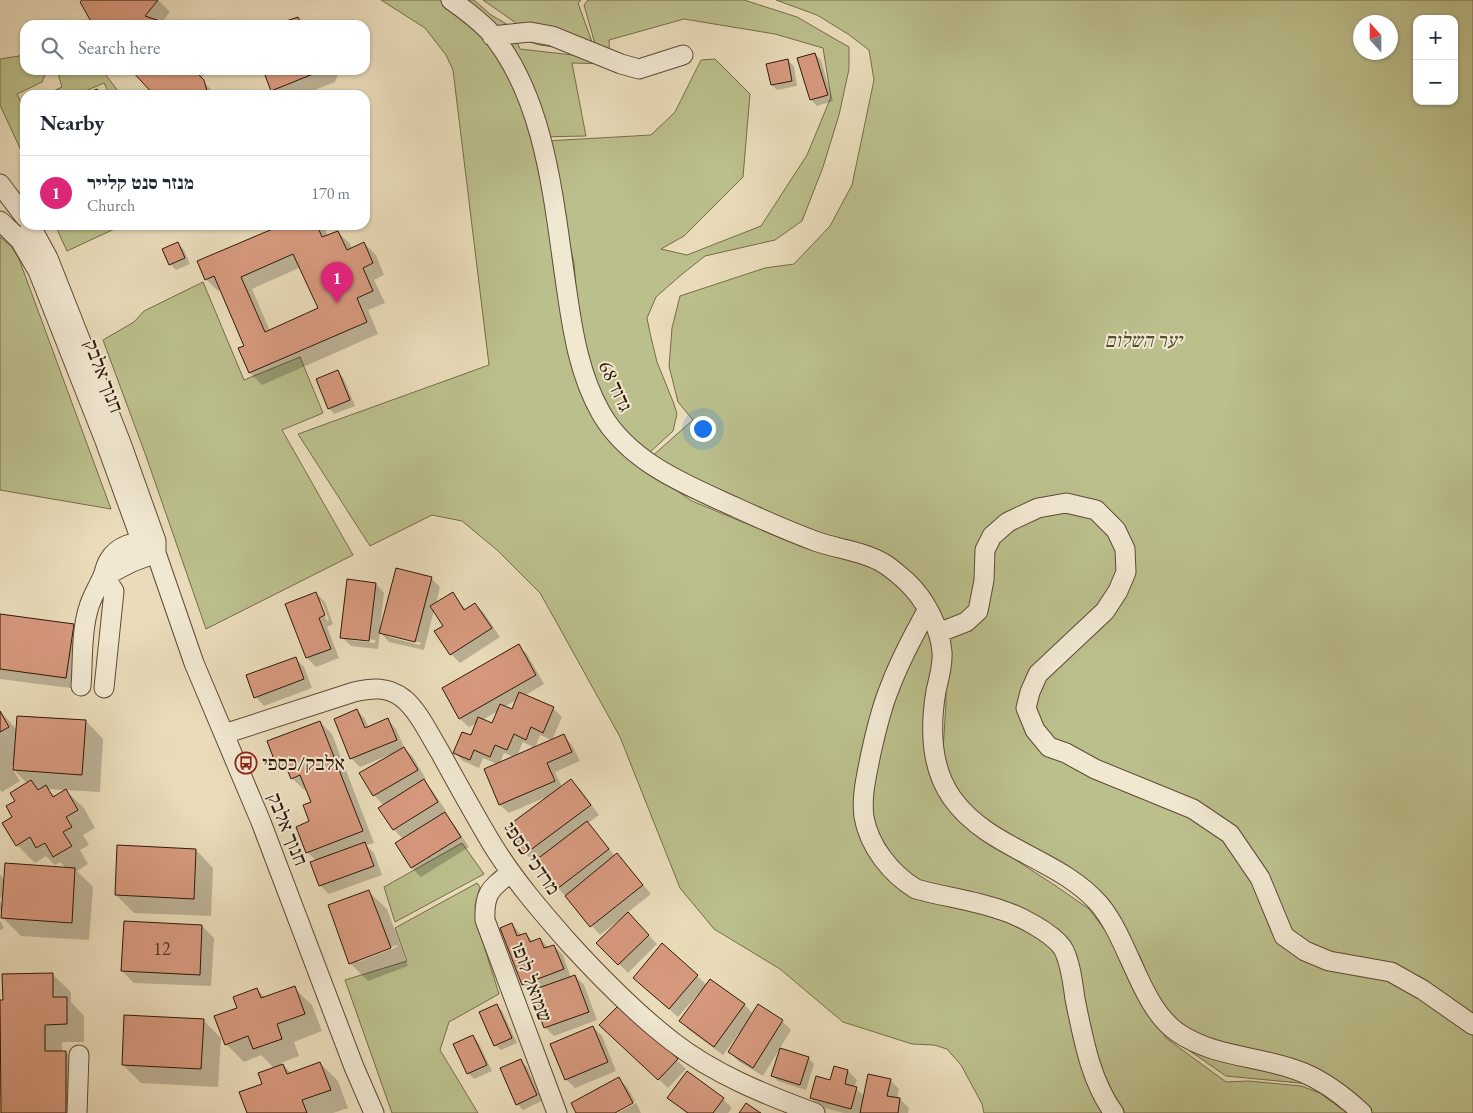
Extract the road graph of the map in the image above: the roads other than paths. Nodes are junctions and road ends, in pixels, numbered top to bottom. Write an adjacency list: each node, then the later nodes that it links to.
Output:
1 (451, 0): 2 (street, גדוד 68)
2 (492, 36): 3 (street); 10 (street, גדוד 68)
3 (684, 55)
4 (0, 184): 5 (street)
5 (20, 210)
6 (0, 221): 8 (street, חנוך אלבק)
7 (33, 230): 8 (street, חנוך אלבק)
8 (151, 545): 9 (street); 14 (street, חנוך אלבק)
9 (103, 577): 12 (street); 13 (street)
10 (928, 609): 11 (street, גדוד 68); 24 (street)
11 (938, 633): 16 (street); 25 (street, גדוד 68)
12 (81, 686)
13 (104, 688)
14 (224, 734): 15 (street, מרדכי כספי); 18 (street, חנוך אלבק)
15 (510, 873): 22 (street, שמואל לופו); 23 (street, מרדכי כספי)
16 (1473, 1025)
17 (79, 1055): 19 (street)
18 (354, 1067): 20 (street, חנוך אלבק); 21 (street, חנוך אלבק)
19 (76, 1113)
20 (368, 1113)
21 (374, 1113)
22 (557, 1113)
23 (815, 1113)
24 (1114, 1113)
25 (1362, 1113)

